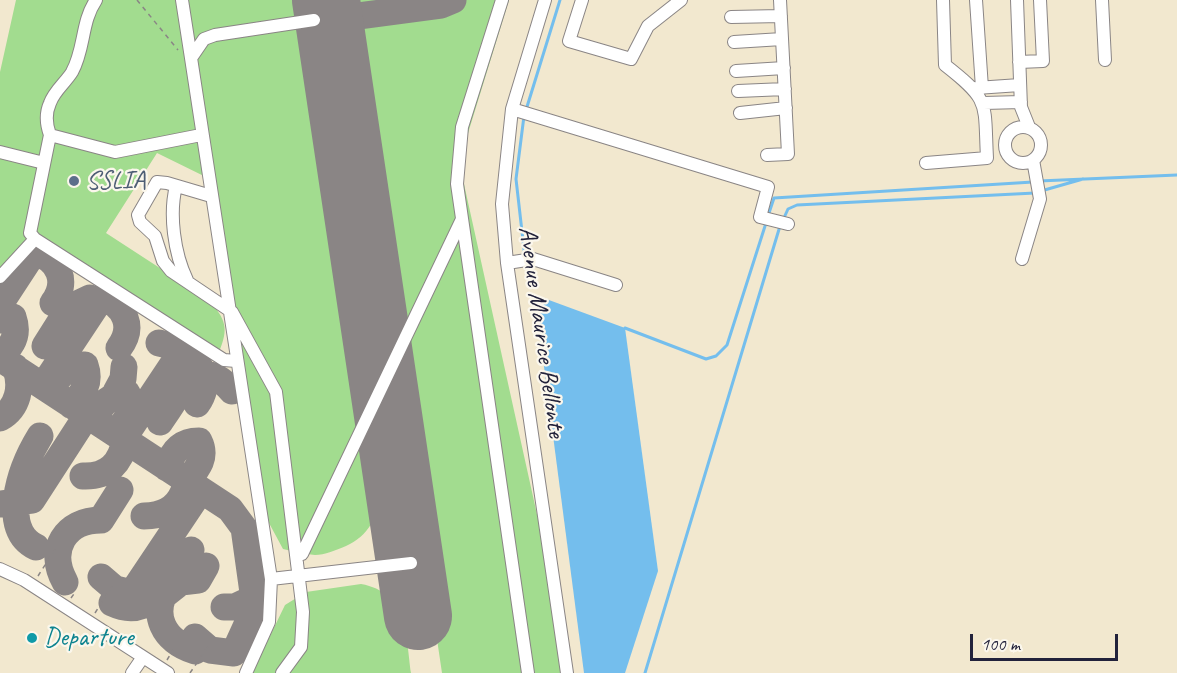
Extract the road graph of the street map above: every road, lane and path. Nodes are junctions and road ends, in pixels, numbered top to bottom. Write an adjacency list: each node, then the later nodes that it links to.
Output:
1 (96, 0): 35 (street)
2 (137, 0): 19 (path)
3 (182, 0): 19 (street)
4 (502, 0): 44 (street)
5 (545, 0): 31 (street, Avenue Maurice Bellonte)
6 (582, 0): 7 (street)
7 (681, 0)
8 (780, 0): 14 (street)
9 (943, 0): 25 (street)
10 (976, 0): 25 (street)
11 (1017, 0): 21 (street)
12 (1040, 0): 21 (street)
13 (1102, 0): 20 (street)
14 (781, 16): 15 (street); 17 (street)
15 (731, 17)
16 (314, 20): 19 (street)
17 (782, 39): 18 (street); 22 (street)
18 (734, 42)
19 (185, 55): 36 (street)
20 (1105, 60)
21 (1020, 62): 24 (street)
22 (784, 68): 23 (street); 26 (street)
23 (736, 71)
24 (1020, 85): 25 (street); 29 (street)
25 (979, 88): 28 (street)
26 (785, 89): 27 (street); 30 (street)
27 (738, 91)
28 (984, 104): 29 (street); 41 (street)
29 (1021, 104): 33 (street); 34 (street)
30 (786, 108): 32 (street); 38 (street)
31 (515, 110): 45 (street); 48 (street, Avenue Maurice Bellonte)
32 (740, 113)
33 (1029, 127): 34 (street); 39 (street)
34 (1014, 129): 39 (street)
35 (50, 135): 36 (street); 40 (street)
36 (201, 135): 43 (street)
37 (0, 152): 40 (street)
38 (767, 155)
39 (1033, 160): 47 (street)
40 (44, 163): 46 (street)
41 (926, 163)
42 (176, 186): 43 (street); 50 (street); 50 (street)
43 (212, 196): 52 (street)
44 (462, 218): 55 (street); 73 (street)
45 (788, 224)
46 (35, 238): 49 (street); 53 (street)
47 (1022, 259)
48 (513, 262): 51 (street); 74 (street, Avenue Maurice Bellonte)
49 (0, 277)
50 (188, 281): 52 (street)
51 (616, 285)
52 (227, 306): 53 (street); 55 (street)
53 (236, 361): 59 (street)
54 (56, 548): 60 (path)
55 (296, 555): 58 (street)
56 (411, 563): 58 (street)
57 (0, 569): 67 (street)
58 (298, 575): 59 (street); 72 (street)
59 (271, 579): 71 (street)
60 (36, 580)
61 (113, 585): 64 (path)
62 (76, 591): 63 (path)
63 (69, 601)
64 (92, 616)
65 (209, 645): 70 (path)
66 (173, 650): 68 (path)
67 (143, 657): 68 (street); 69 (street)
68 (166, 668)
69 (132, 673)
70 (190, 673)
71 (246, 673)
72 (282, 673)
73 (528, 673)
74 (567, 673)

